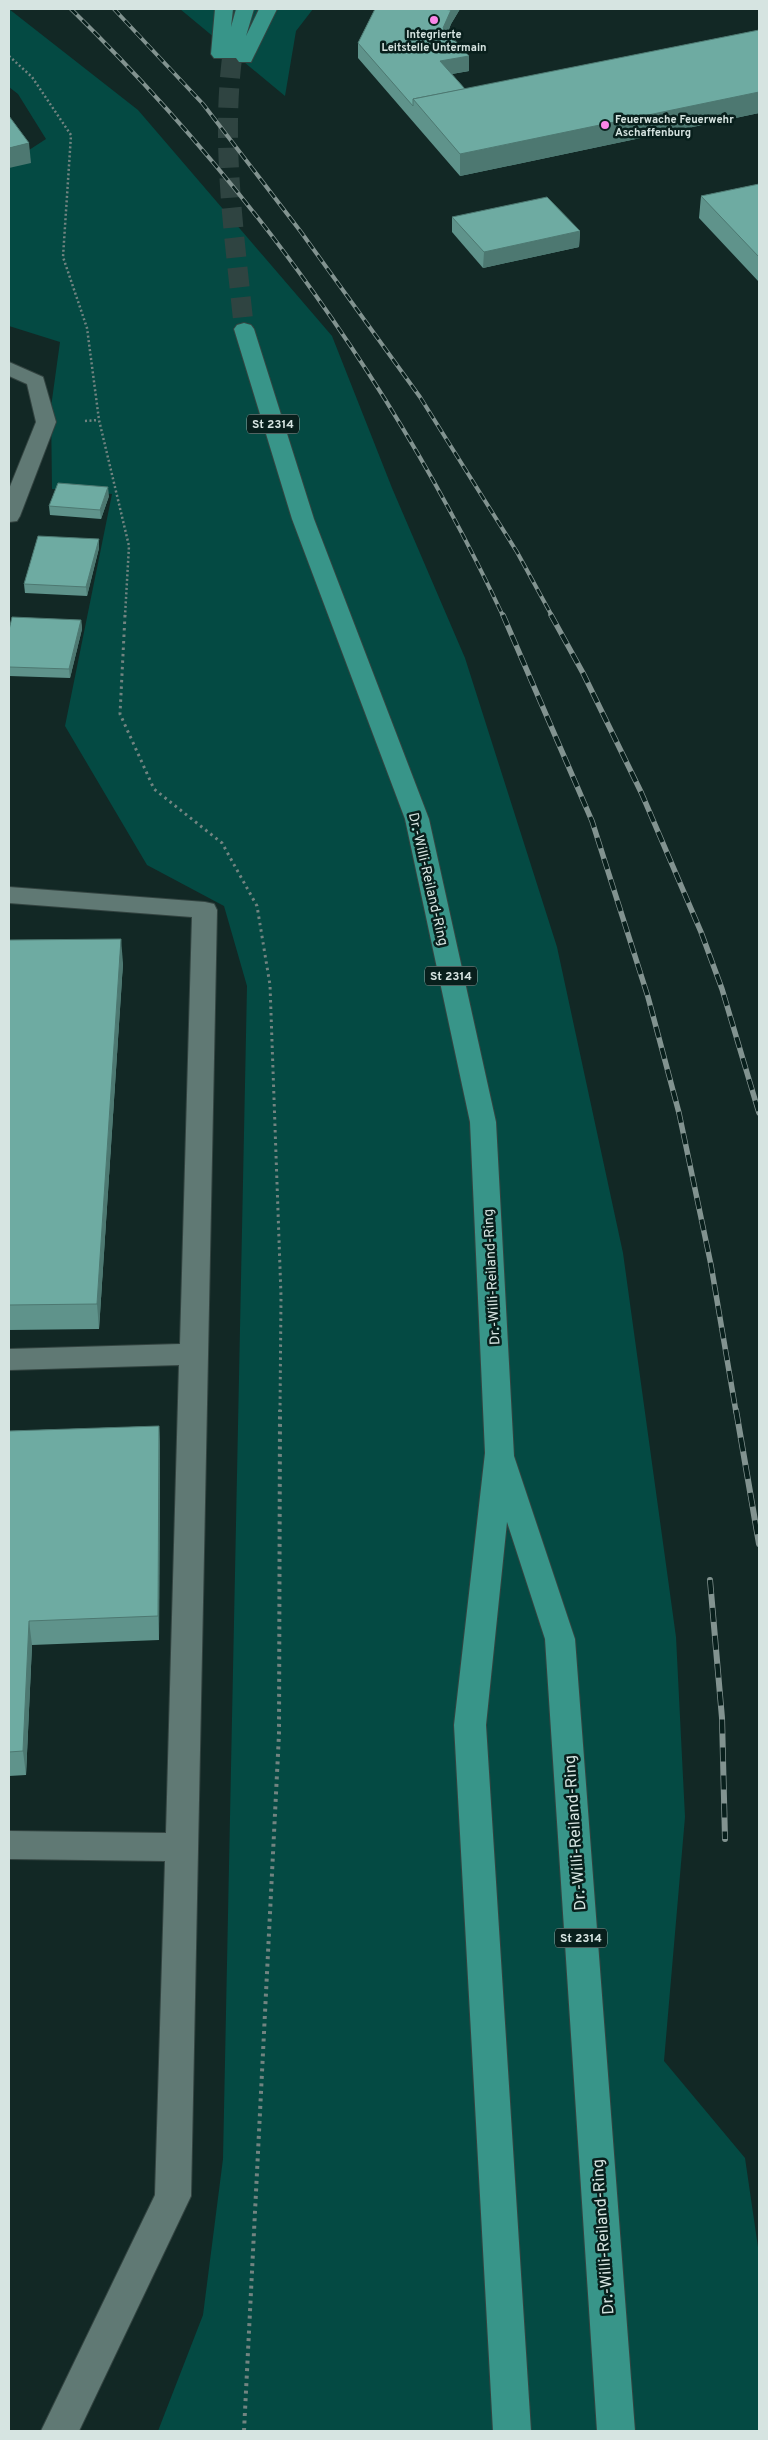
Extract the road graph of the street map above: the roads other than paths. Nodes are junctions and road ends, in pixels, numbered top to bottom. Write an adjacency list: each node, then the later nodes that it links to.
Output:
1 (224, 9): 4 (highway)
2 (245, 9): 4 (highway)
3 (268, 9): 4 (highway)
4 (232, 57)
5 (244, 329): 11 (highway, Dr.-Willi-Reiland-Ring / St 2314)
6 (9, 368): 7 (lane)
7 (9, 516)
8 (9, 895): 9 (lane)
9 (194, 1354): 10 (lane); 13 (lane)
10 (9, 1359)
11 (500, 1453): 15 (highway, Dr.-Willi-Reiland-Ring / St 2314); 16 (highway, Dr.-Willi-Reiland-Ring / St 2314)
12 (9, 1845): 13 (lane)
13 (181, 1847): 14 (lane)
14 (60, 2431)
15 (512, 2431)
16 (616, 2431)

